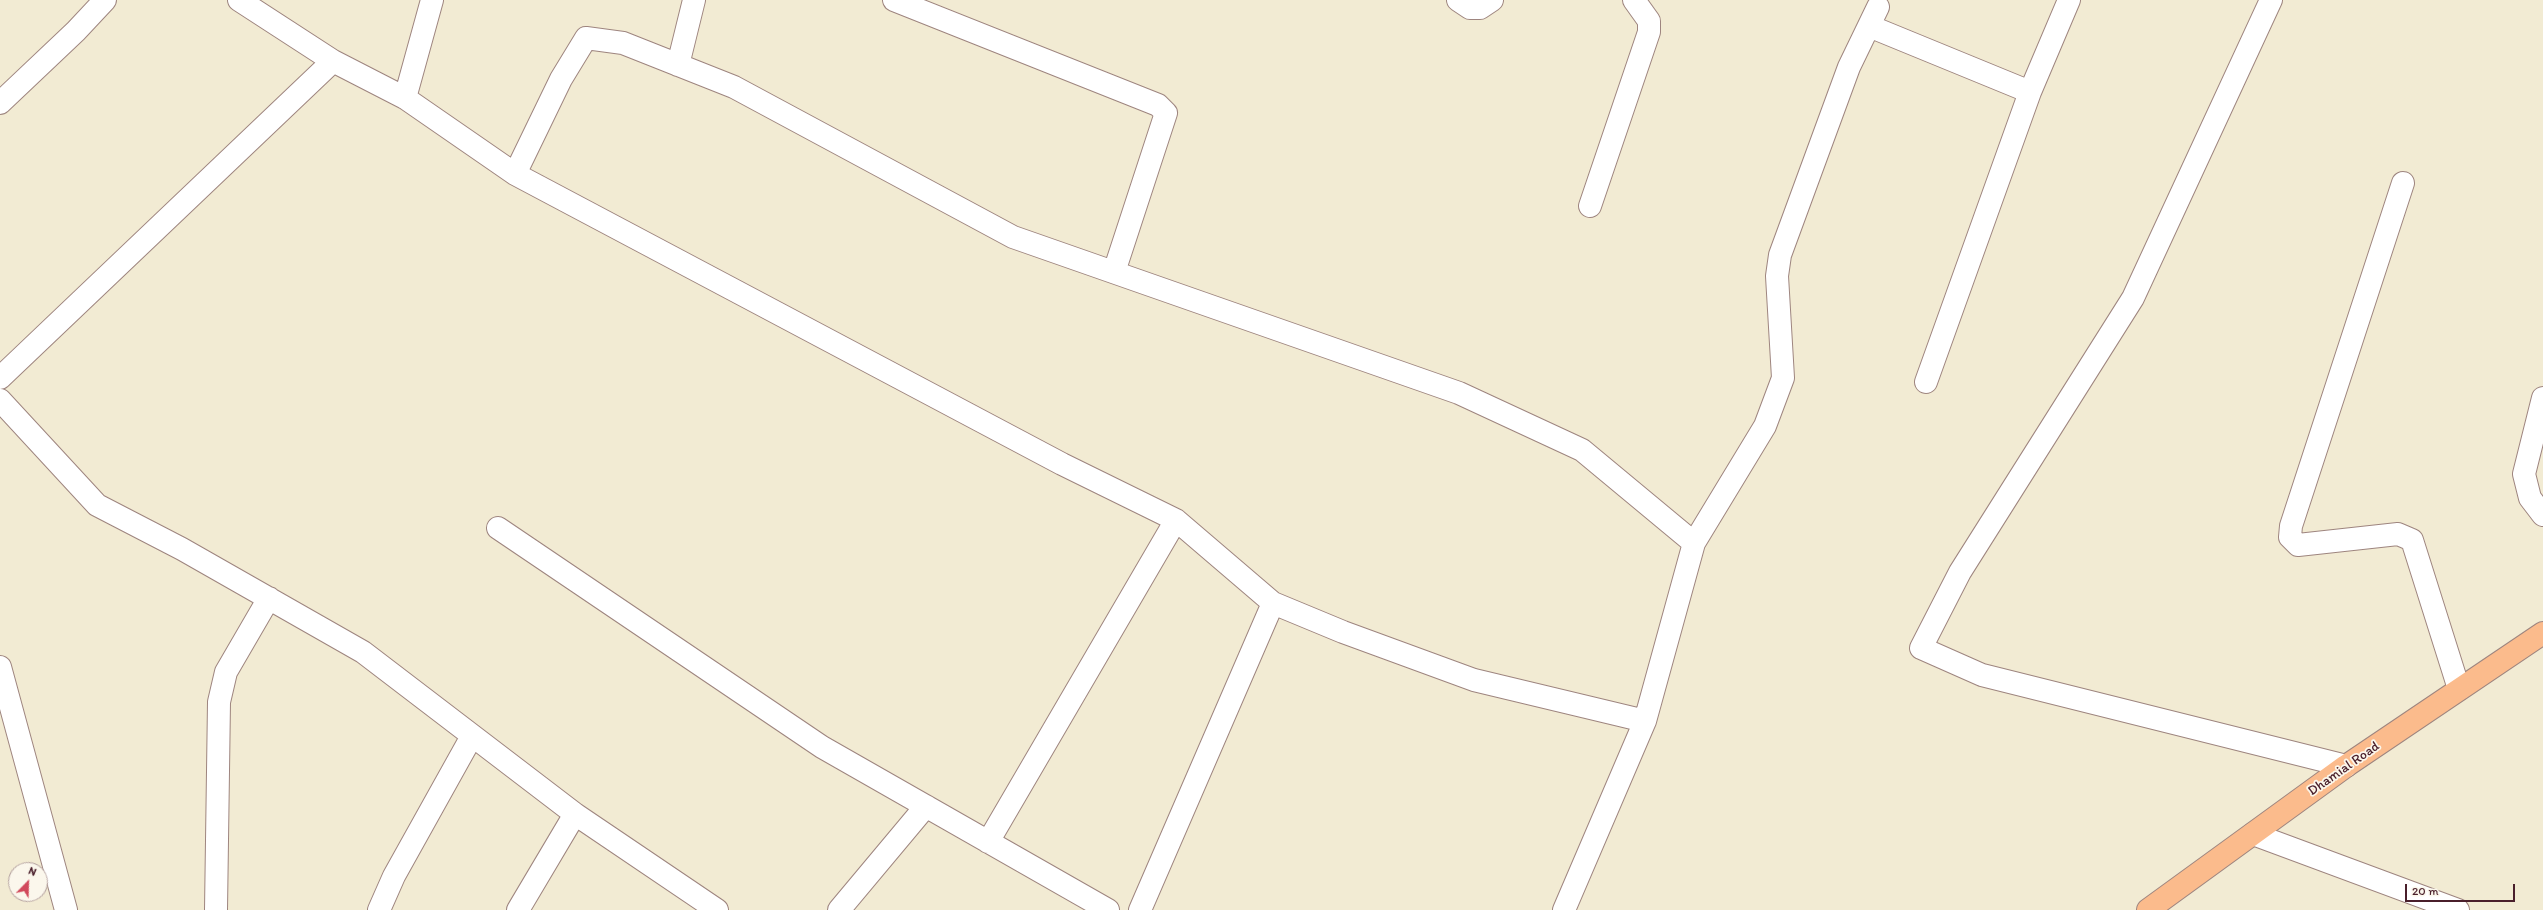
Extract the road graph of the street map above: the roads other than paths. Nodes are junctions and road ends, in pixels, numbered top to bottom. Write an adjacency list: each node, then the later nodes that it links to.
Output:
1 (105, 0): 15 (street)
2 (239, 0): 11 (street)
3 (432, 0): 14 (street)
4 (694, 0): 12 (street)
5 (894, 0): 19 (street)
6 (1458, 0): 7 (street)
7 (1492, 0)
8 (1634, 0): 18 (street)
9 (2069, 0): 13 (street)
10 (2271, 0): 35 (street)
11 (333, 61): 14 (street); 20 (street)
12 (678, 65): 16 (street); 19 (street)
13 (2030, 92): 21 (street); 27 (street)
14 (405, 98): 16 (street)
15 (0, 103)
16 (515, 174): 25 (street)
17 (2403, 183): 32 (street)
18 (1590, 206)
19 (1114, 272): 27 (street)
20 (0, 378)
21 (1926, 382)
22 (2543, 398): 24 (street)
23 (0, 400): 28 (street)
24 (2543, 515)
25 (1176, 520): 29 (street); 39 (street)
26 (498, 528): 36 (street)
27 (1694, 543): 33 (street)
28 (269, 598): 34 (street); 41 (street)
29 (1273, 603): 33 (street); 47 (street)
30 (2543, 633): 32 (main road, Dhamial Road)
31 (0, 667): 40 (street)
32 (2459, 689): 35 (main road, Dhamial Road)
33 (1645, 721): 48 (street)
34 (472, 736): 37 (street); 42 (street)
35 (2346, 766): 38 (main road, Dhamial Road)
36 (926, 806): 39 (street); 45 (street)
37 (575, 814): 43 (street); 44 (street)
38 (2253, 834): 49 (main road, Dhamial Road); 50 (street)
39 (988, 842): 46 (street)
40 (66, 910)
41 (216, 910)
42 (378, 910)
43 (518, 910)
44 (717, 910)
45 (838, 910)
46 (1108, 910)
47 (1140, 910)
48 (1564, 910)
49 (2148, 910)
50 (2458, 910)

